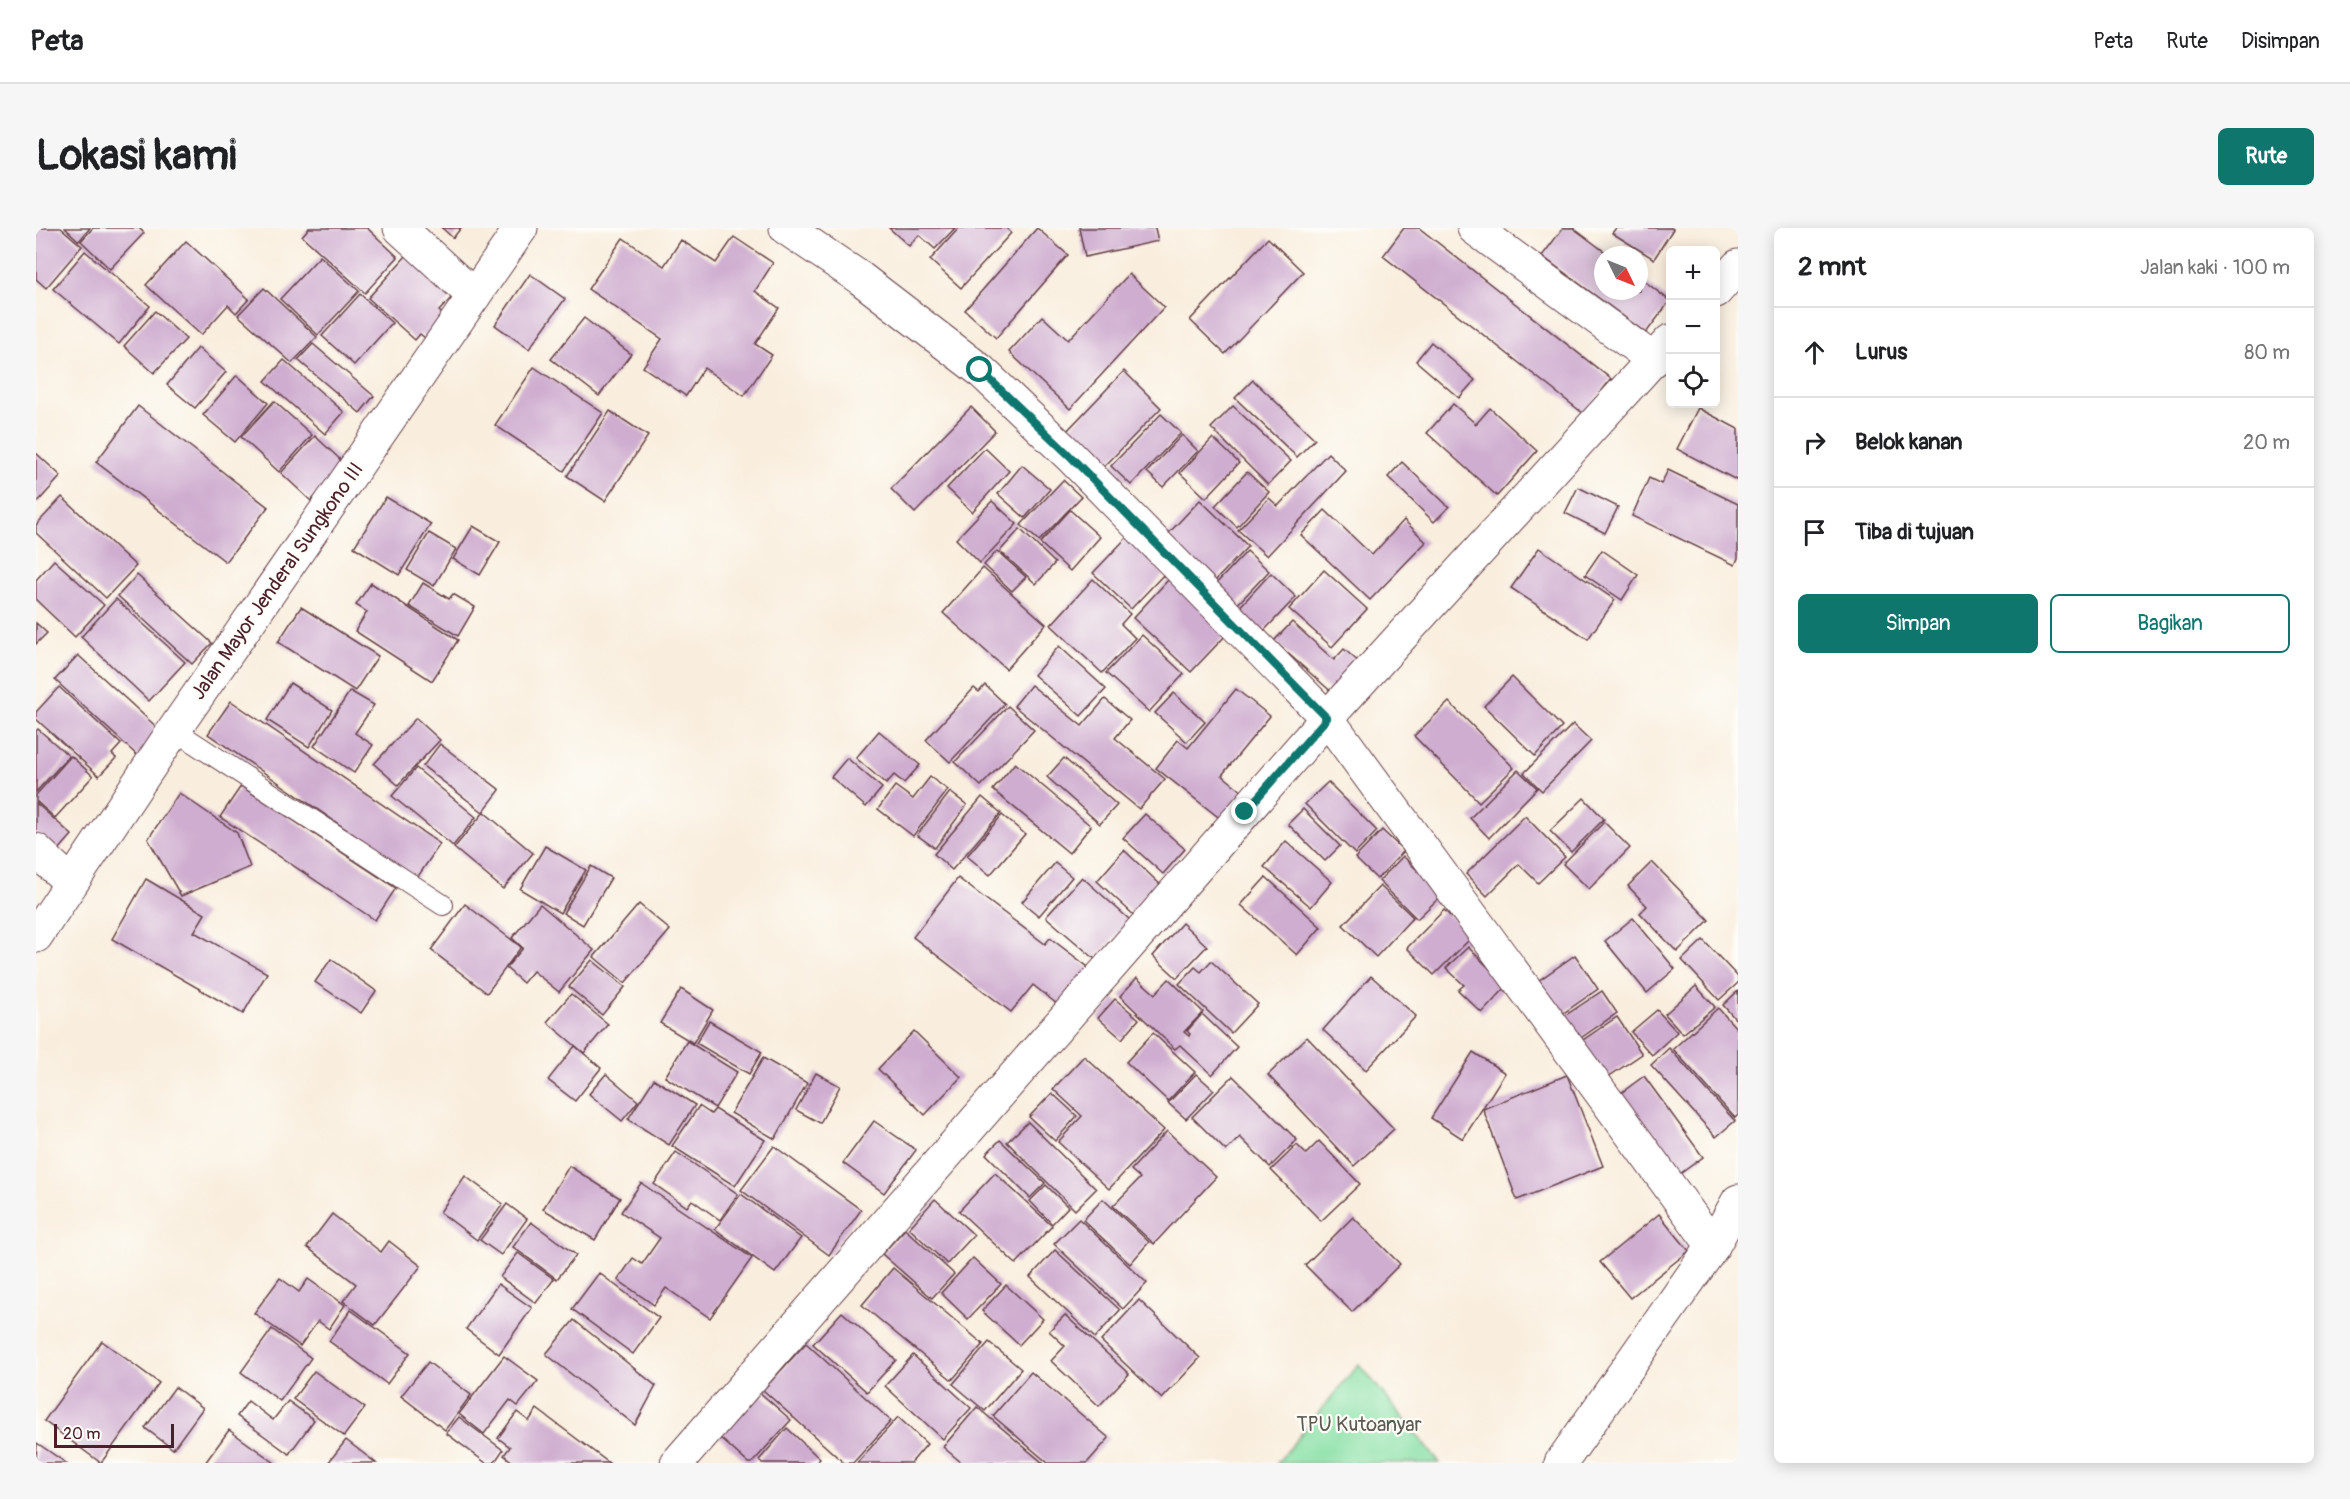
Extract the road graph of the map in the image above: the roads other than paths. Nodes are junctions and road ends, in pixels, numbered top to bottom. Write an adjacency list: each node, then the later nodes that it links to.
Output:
1 (400, 228): 7 (street)
2 (521, 228): 7 (street, Jalan Mayor Jenderal Sungkono III)
3 (786, 228): 9 (street)
4 (1474, 228): 8 (street)
5 (1738, 266): 6 (street)
6 (1720, 286)
7 (474, 296): 10 (street, Jalan Mayor Jenderal Sungkono III)
8 (1662, 351): 9 (street)
9 (1327, 718): 16 (street); 17 (street)
10 (174, 730): 12 (street, Jalan Mayor Jenderal Sungkono III); 13 (lane)
11 (36, 850): 12 (street)
12 (71, 883): 14 (street, Jalan Mayor Jenderal Sungkono III)
13 (443, 905)
14 (36, 936)
15 (1738, 1202): 16 (street)
16 (1713, 1246): 18 (street)
17 (677, 1463)
18 (1561, 1463)

